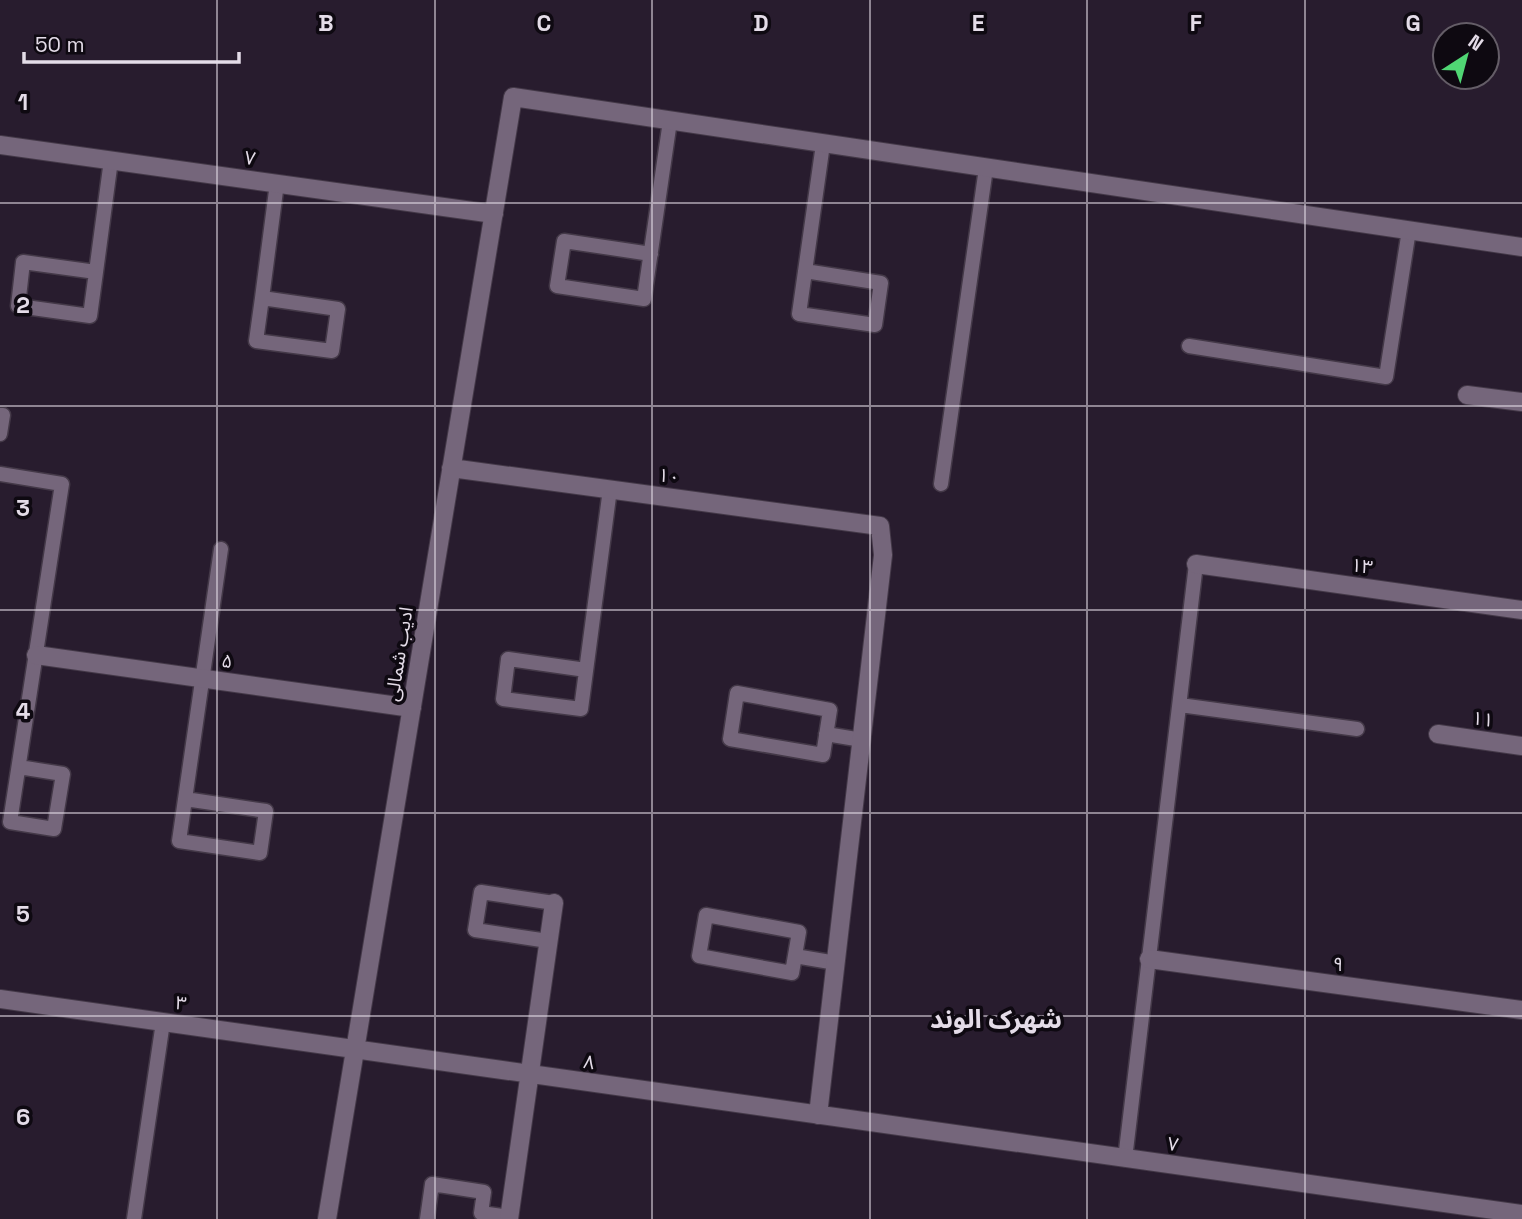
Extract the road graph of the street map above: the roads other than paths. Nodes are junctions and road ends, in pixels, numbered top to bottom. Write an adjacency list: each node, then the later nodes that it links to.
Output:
1 (670, 121): 2 (street); 7 (street, ادیب شمالی); 10 (lane)
2 (823, 144): 5 (street); 11 (lane)
3 (0, 145): 4 (street, ۷)
4 (111, 160): 6 (street, ۷); 12 (lane)
5 (986, 168): 8 (street); 21 (lane)
6 (277, 183): 7 (street, ۷); 13 (lane)
7 (494, 214): 19 (street, ادیب شمالی)
8 (1409, 230): 9 (street); 14 (lane)
9 (1522, 247)
10 (651, 254): 10 (lane)
11 (805, 271): 11 (lane)
12 (96, 272): 12 (lane)
13 (262, 298): 13 (lane)
14 (1189, 346)
15 (1468, 395): 16 (street)
16 (1522, 402)
17 (0, 415): 18 (lane)
18 (0, 434)
19 (452, 468): 22 (street, ۱۰); 30 (street, ادیب شمالی)
20 (0, 474): 26 (lane)
21 (940, 484)
22 (610, 489): 27 (lane); 34 (street, ۱۰)
23 (221, 549): 28 (lane)
24 (1196, 564): 25 (street, ۱۳); 29 (lane)
25 (1522, 610)
26 (36, 655): 28 (street, ۵); 36 (lane)
27 (586, 670): 27 (lane)
28 (202, 678): 30 (street, ۵); 37 (lane)
29 (1180, 705): 31 (lane); 41 (lane)
30 (412, 708): 46 (street, ادیب شمالی)
31 (1357, 729)
32 (826, 734): 32 (lane); 34 (lane)
33 (1438, 734): 35 (street, ۱۱)
34 (862, 740): 42 (street)
35 (1522, 746)
36 (19, 767): 36 (lane)
37 (185, 799): 37 (lane)
38 (554, 903): 39 (street); 39 (lane)
39 (548, 941): 47 (street)
40 (795, 956): 40 (lane); 42 (lane)
41 (1149, 959): 44 (street, ۹); 49 (lane)
42 (836, 963): 48 (street)
43 (0, 999): 45 (street, ۳)
44 (1522, 1010)
45 (163, 1022): 46 (street, ۳); 53 (lane)
46 (355, 1050): 47 (street, ۸); 54 (street, ادیب شمالی)
47 (529, 1075): 48 (street, ۸); 52 (street)
48 (818, 1115): 49 (street, ۷)
49 (1125, 1159): 50 (street, ۷)
50 (1522, 1214)
51 (481, 1216): 52 (lane); 55 (lane)
52 (509, 1218)
53 (134, 1219)
54 (327, 1219)
55 (427, 1219)

